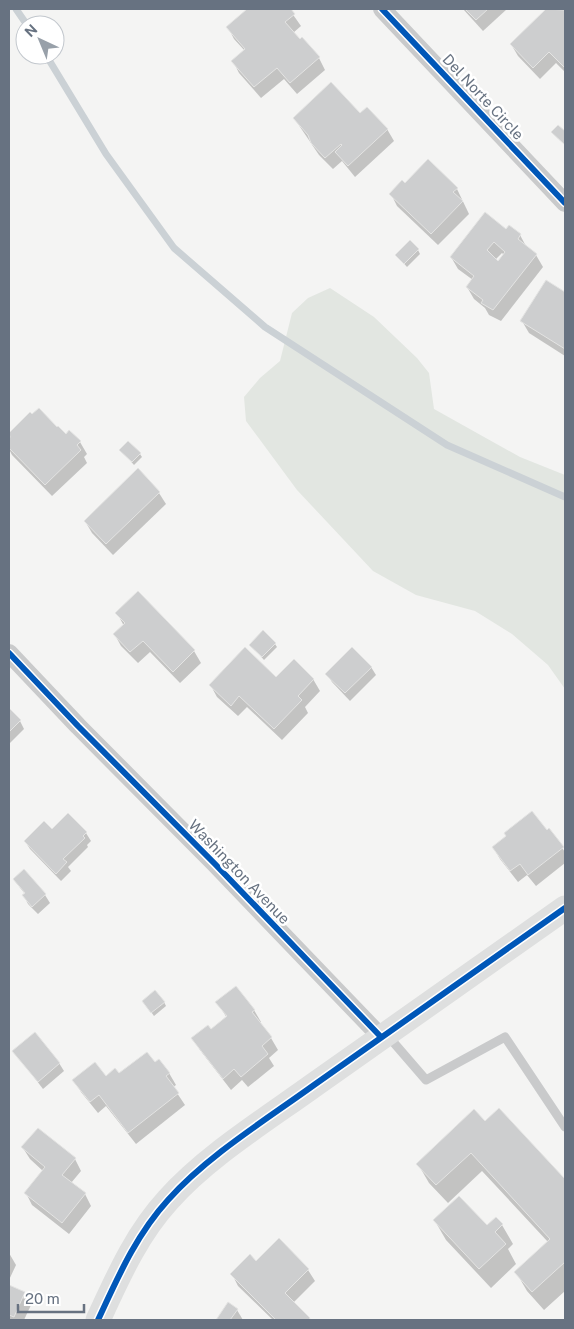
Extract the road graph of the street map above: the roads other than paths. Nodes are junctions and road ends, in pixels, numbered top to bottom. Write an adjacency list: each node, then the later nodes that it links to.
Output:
1 (382, 9): 2 (street, Del Norte Circle)
2 (565, 203)
3 (9, 652): 5 (street, Washington Avenue)
4 (565, 908): 5 (street)
5 (384, 1036): 6 (lane); 7 (street)
6 (565, 1126)
7 (98, 1320)

